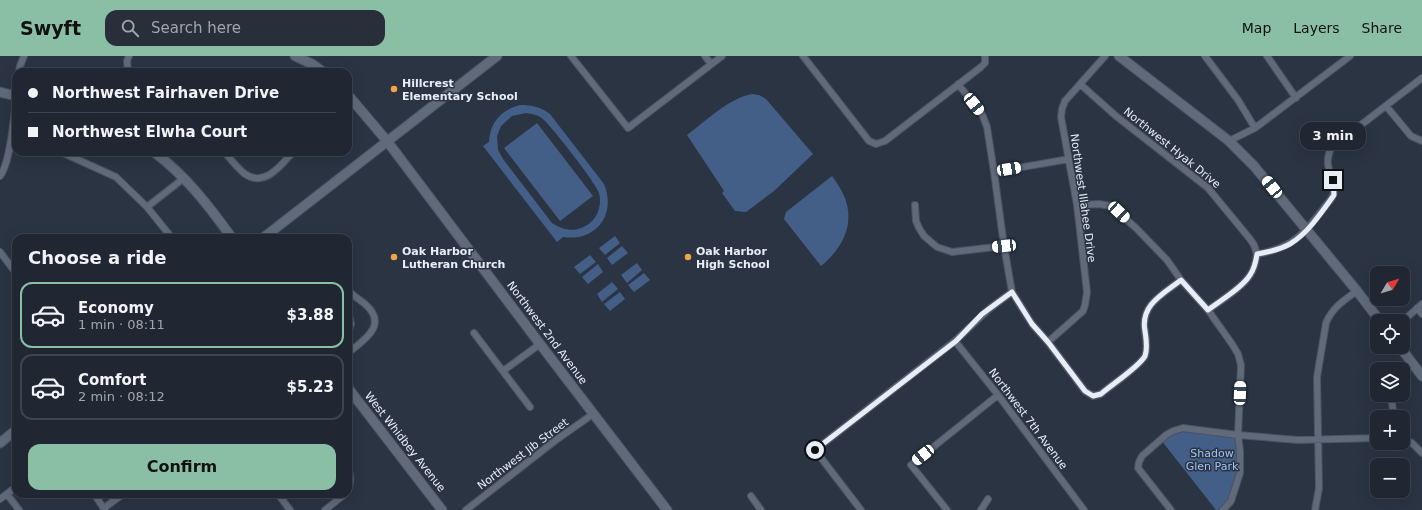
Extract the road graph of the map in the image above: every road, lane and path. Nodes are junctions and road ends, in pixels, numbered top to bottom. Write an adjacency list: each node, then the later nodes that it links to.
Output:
1 (24, 56): 16 (street)
2 (129, 56): 17 (street)
3 (295, 56): 18 (street)
4 (497, 56): 28 (street)
5 (571, 56): 15 (street)
6 (705, 56): 15 (street)
7 (722, 56): 15 (street)
8 (803, 56): 20 (street)
9 (985, 56): 20 (street)
10 (1105, 56): 21 (street, Northwest Illahee Drive)
11 (1119, 56): 29 (street)
12 (1205, 56): 27 (street)
13 (1269, 56): 24 (street)
14 (1350, 56): 24 (street)
15 (711, 64)
16 (20, 68)
17 (128, 68)
18 (318, 68)
19 (1422, 78): 26 (street)
20 (958, 84): 37 (street)
21 (1080, 84): 36 (street, Northwest Illahee Drive); 49 (street, Northwest Hyak Drive)
22 (0, 92): 23 (street)
23 (12, 95)
24 (1296, 98): 27 (street)
25 (352, 100): 28 (street, Northwest 2nd Avenue)
26 (1386, 106): 30 (street); 43 (street)
27 (1255, 128): 29 (street)
28 (387, 141): 46 (street); 63 (street, Northwest 2nd Avenue)
29 (1229, 141): 43 (street)
30 (1422, 141)
31 (12, 144): 38 (street)
32 (70, 156): 42 (street)
33 (159, 156): 39 (street)
34 (228, 156): 35 (street)
35 (289, 156)
36 (1068, 159): 37 (street); 41 (street, Northwest Illahee Drive)
37 (994, 172): 47 (street)
38 (0, 176)
39 (184, 178): 42 (street); 45 (street)
40 (915, 205): 47 (street)
41 (1077, 205): 51 (street); 62 (street, Northwest Illahee Drive)
42 (147, 207): 44 (street)
43 (1307, 230): 49 (street); 52 (street)
44 (169, 234)
45 (229, 234)
46 (268, 234)
47 (1004, 246): 53 (street)
48 (0, 252): 50 (street)
49 (1257, 254): 56 (street)
50 (12, 268)
51 (1181, 280): 56 (street); 62 (street)
52 (1357, 291): 57 (street); 75 (street)
53 (1012, 292): 61 (street); 62 (street)
54 (352, 293): 64 (street)
55 (1419, 306): 58 (street); 59 (street)
56 (1208, 310): 73 (street)
57 (1375, 314)
58 (1410, 314)
59 (1422, 314)
60 (474, 333): 66 (street)
61 (956, 341): 69 (street, Northwest 7th Avenue); 96 (street)
62 (1048, 342)
63 (540, 344): 66 (street); 71 (street, Northwest 2nd Avenue)
64 (352, 350)
65 (1405, 354): 67 (street)
66 (503, 371): 70 (street)
67 (1422, 376)
68 (352, 393): 92 (street, West Whidbey Avenue)
69 (998, 395): 97 (street); 99 (street, Northwest 7th Avenue)
70 (530, 407)
71 (593, 414): 93 (street, Northwest Jib Street); 94 (street, Northwest 2nd Avenue)
72 (12, 433): 77 (street)
73 (1238, 435): 75 (street); 100 (street); 101 (street)
74 (1370, 438): 75 (street)
75 (1319, 440): 102 (street)
76 (1410, 442): 78 (street)
77 (0, 443)
78 (1422, 453)
79 (12, 490): 80 (street)
80 (7, 494): 86 (street); 89 (street)
81 (750, 496): 95 (street)
82 (97, 498): 88 (street)
83 (118, 498): 88 (street)
84 (281, 498): 90 (street)
85 (340, 498): 91 (street)
86 (0, 499)
87 (988, 499): 98 (street)
88 (104, 509)
89 (19, 510)
90 (290, 510)
91 (325, 510)
92 (442, 510)
93 (466, 510)
94 (667, 510)
95 (761, 510)
96 (861, 510)
97 (947, 510)
98 (981, 510)
99 (1084, 510)
100 (1171, 510)
101 (1223, 510)
102 (1314, 510)

